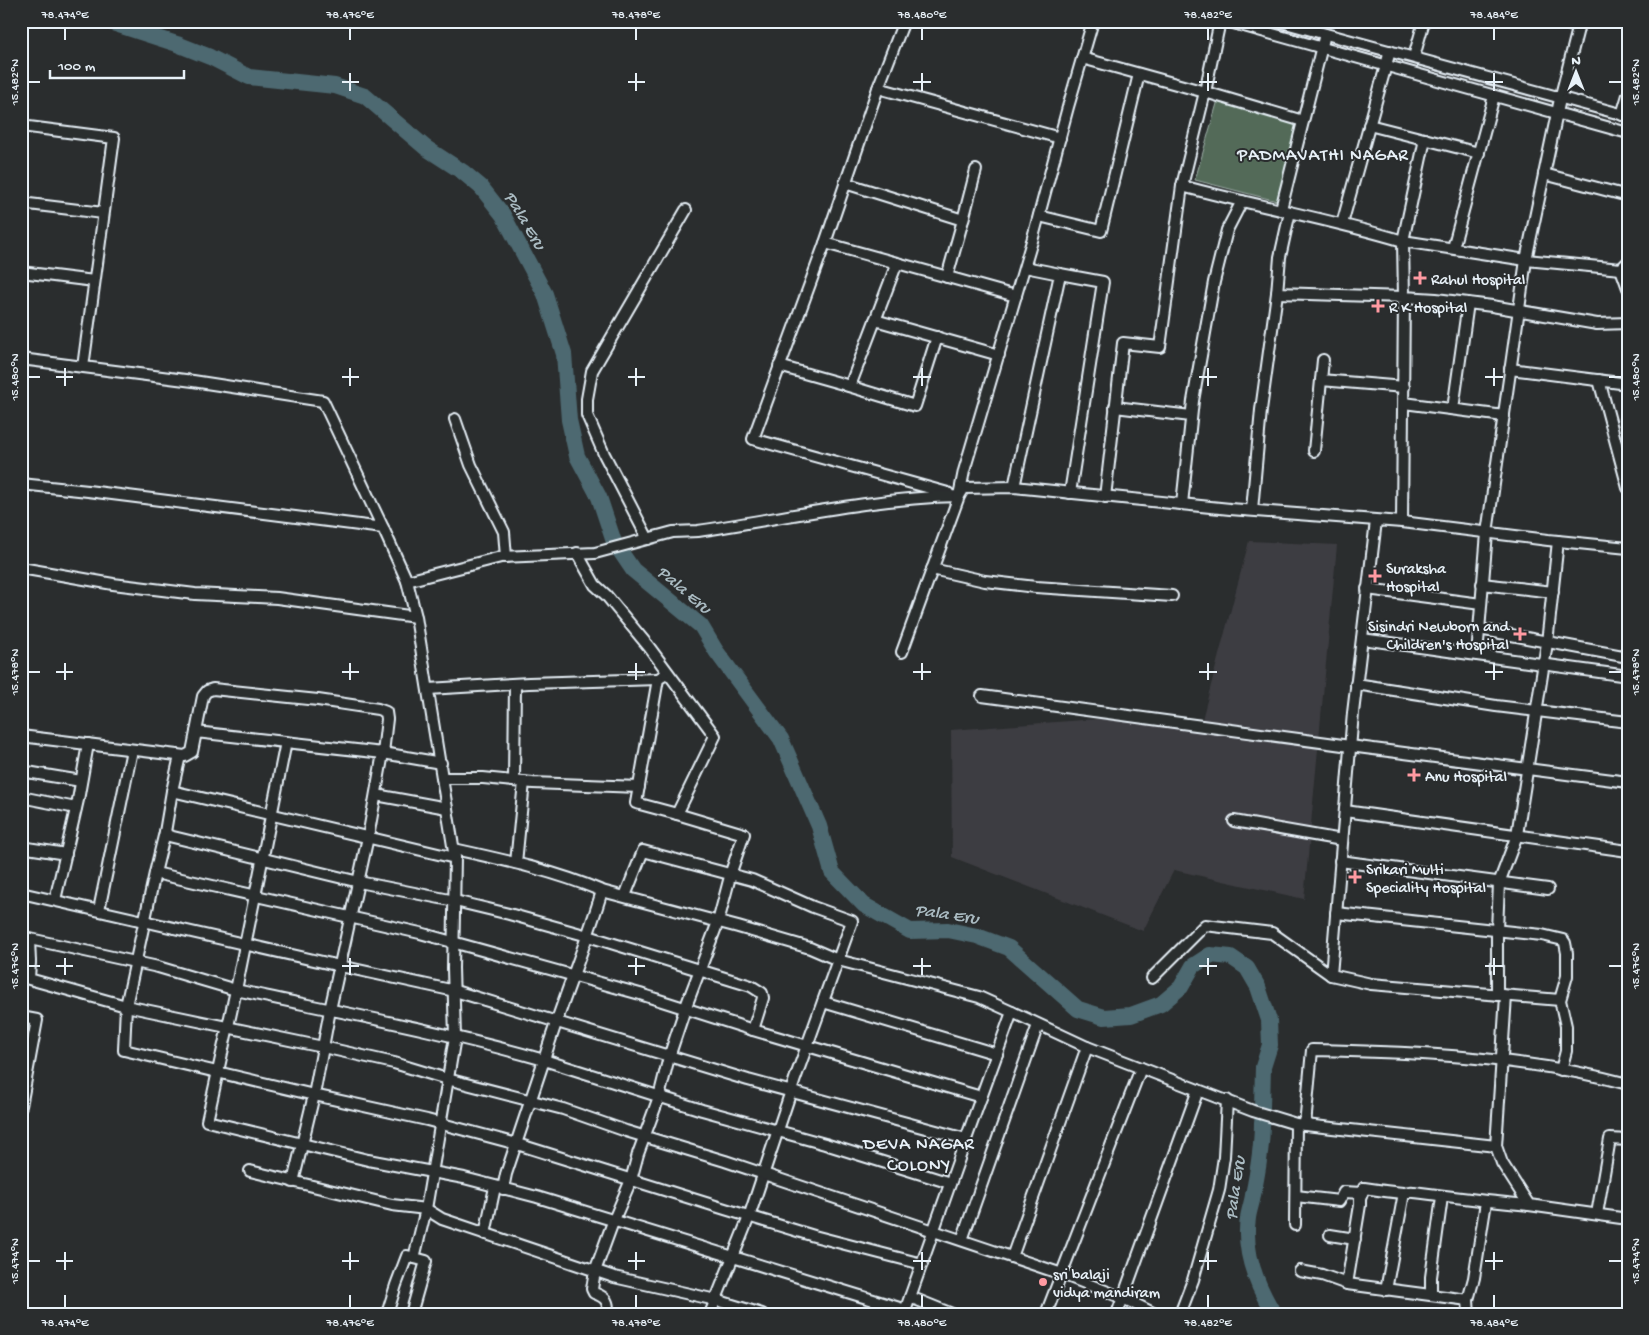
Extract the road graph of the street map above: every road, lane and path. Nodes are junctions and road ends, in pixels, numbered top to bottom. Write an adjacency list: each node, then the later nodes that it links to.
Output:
1 (904, 21): 16 (street)
2 (1093, 21): 13 (street)
3 (1220, 21): 17 (street)
4 (1226, 21): 10 (street)
5 (1278, 21): 9 (street)
6 (1424, 21): 12 (street)
7 (1556, 21): 8 (street)
8 (1579, 24): 20 (street)
9 (1325, 34): 10 (street); 11 (street)
10 (1321, 48): 14 (street); 23 (street)
11 (1390, 51): 12 (street); 14 (street)
12 (1414, 57): 20 (street)
13 (1082, 58): 15 (street); 27 (street)
14 (1386, 66): 19 (street); 24 (street)
15 (1139, 74): 17 (street); 40 (street)
16 (878, 88): 27 (street); 32 (street)
17 (1204, 92): 23 (street); 33 (street)
18 (1628, 95): 22 (street)
19 (1494, 96): 21 (street); 29 (street)
20 (1560, 99): 21 (street); 22 (street)
21 (1557, 113): 26 (street); 31 (street)
22 (1625, 116)
23 (1303, 121): 38 (street)
24 (1369, 125): 28 (street); 42 (street)
25 (21, 126): 39 (street)
26 (1628, 133)
27 (1060, 138): 40 (street)
28 (1425, 139): 29 (street); 43 (street)
29 (1479, 153): 45 (street)
30 (976, 170): 41 (street)
31 (1544, 174): 34 (street); 46 (street)
32 (845, 183): 41 (street); 44 (street)
33 (1182, 186): 35 (street); 75 (street)
34 (1628, 196)
35 (1242, 201): 38 (street); 77 (street)
36 (21, 203): 39 (street)
37 (686, 210): 93 (street)
38 (1285, 211): 42 (street); 55 (street)
39 (103, 213): 53 (street)
40 (1039, 216): 49 (street)
41 (963, 220): 52 (street)
42 (1342, 224): 43 (street)
43 (1403, 241): 45 (street); 57 (street)
44 (825, 243): 47 (street); 66 (street)
45 (1453, 248): 46 (street)
46 (1526, 260): 48 (street); 59 (street)
47 (897, 263): 52 (street); 60 (street)
48 (1625, 265): 54 (street)
49 (1025, 267): 51 (street); 56 (street)
50 (21, 272): 53 (street)
51 (1060, 274): 82 (street); 84 (street)
52 (947, 276): 56 (street)
53 (94, 281): 67 (street)
54 (1628, 288)
55 (1277, 294): 57 (street); 88 (street)
56 (1016, 296): 63 (street)
57 (1404, 297): 58 (street); 73 (street)
58 (1468, 303): 59 (street); 76 (street)
59 (1518, 310): 61 (street); 68 (street)
60 (875, 320): 62 (street); 71 (street)
61 (1628, 323)
62 (937, 337): 63 (street); 71 (street)
63 (999, 355): 85 (street)
64 (21, 359): 67 (street)
65 (1323, 360): 69 (street)
66 (780, 366): 71 (street); 85 (street)
67 (83, 368): 91 (street)
68 (1510, 369): 70 (street); 78 (street)
69 (1321, 380): 73 (street); 80 (street)
70 (1599, 380): 72 (street); 83 (street)
71 (844, 384)
72 (1628, 384)
73 (1404, 387): 74 (street)
74 (1404, 403): 76 (street); 90 (street)
75 (1116, 407): 77 (street); 86 (street)
76 (1453, 409): 78 (street)
77 (1191, 416): 87 (street)
78 (1504, 416): 92 (street)
79 (455, 419): 97 (street)
80 (1314, 451)
81 (21, 484): 91 (street)
82 (1014, 487): 84 (street); 85 (street)
83 (1628, 488)
84 (1070, 493): 86 (street)
85 (959, 496): 93 (street); 99 (street)
86 (1105, 496): 87 (street)
87 (1182, 504): 88 (street)
88 (1252, 510): 89 (street)
89 (1376, 520): 90 (street); 102 (street)
90 (1402, 522): 92 (street)
91 (383, 528): 100 (street)
92 (1487, 533): 94 (street); 101 (street)
93 (648, 539): 96 (street)
94 (1558, 542): 95 (street); 103 (street)
95 (1628, 548)
96 (577, 553): 97 (street); 114 (street)
97 (506, 556): 100 (street)
98 (21, 568): 106 (street)
99 (932, 569): 104 (street); 110 (street)
100 (407, 581): 106 (street)
101 (1482, 584): 103 (street); 105 (street)
102 (1367, 589): 105 (street); 108 (street)
103 (1553, 592): 109 (street)
104 (1172, 596)
105 (1481, 604): 107 (street)
106 (416, 617): 119 (street)
107 (1479, 629): 109 (street); 111 (street)
108 (1362, 639): 111 (street); 118 (street)
109 (1547, 643): 112 (street); 113 (street)
110 (902, 652)
111 (1477, 655): 113 (street)
112 (1628, 657)
113 (1544, 664): 115 (street); 121 (street)
114 (668, 671): 116 (street); 146 (street)
115 (1628, 676)
116 (658, 679): 117 (street); 138 (street)
117 (515, 684): 119 (street); 136 (street)
118 (1356, 684): 121 (street); 127 (street)
119 (428, 688): 131 (street)
120 (982, 696): 127 (street)
121 (1536, 711): 122 (street); 132 (street)
122 (1628, 722)
123 (196, 732): 125 (street); 129 (street); 130 (street)
124 (21, 736): 126 (street)
125 (286, 742): 129 (street); 145 (street)
126 (88, 744): 128 (street); 135 (street)
127 (1350, 746): 132 (street); 144 (street)
128 (132, 750): 130 (street); 170 (street)
129 (383, 753): 131 (street); 140 (street)
130 (180, 756): 139 (street)
131 (441, 762): 134 (street)
132 (1528, 769): 137 (street); 149 (street)
133 (21, 771): 135 (street)
134 (442, 778): 136 (street); 143 (street)
135 (81, 781): 142 (street)
136 (519, 781): 138 (street); 158 (street)
137 (1628, 782)
138 (639, 787): 146 (street)
139 (172, 791): 145 (street); 148 (street)
140 (376, 795): 143 (street); 150 (street)
141 (21, 797): 142 (street)
142 (76, 808): 155 (street)
143 (447, 808): 154 (street)
144 (1344, 811): 149 (street); 151 (street)
145 (272, 814): 150 (street); 156 (street)
146 (677, 814): 160 (street)
147 (1234, 821): 151 (street)
148 (164, 832): 156 (street); 159 (street)
149 (1517, 835): 153 (street); 162 (street)
150 (368, 837): 154 (street); 161 (street)
151 (1342, 840): 157 (street)
152 (21, 847): 155 (street)
153 (1628, 851)
154 (454, 853): 158 (street); 169 (street)
155 (66, 854): 168 (street)
156 (263, 860): 161 (street); 166 (street)
157 (1340, 861): 162 (street); 171 (street)
158 (516, 863): 164 (street)
159 (155, 873): 166 (street); 173 (street)
160 (731, 875): 167 (street); 174 (street); 180 (street)
161 (359, 882): 169 (street); 172 (street)
162 (1499, 883): 163 (street); 175 (street)
163 (1548, 889)
164 (602, 891): 167 (street); 176 (street)
165 (21, 893): 168 (street)
166 (256, 896): 172 (street); 179 (street)
167 (625, 896): 174 (street)
168 (55, 900): 170 (street)
169 (455, 901): 176 (street); 178 (street)
170 (99, 910): 173 (street)
171 (1336, 913): 175 (street); 186 (street)
172 (350, 918): 178 (street); 183 (street)
173 (145, 922): 179 (street); 182 (street)
174 (718, 922): 180 (street); 184 (street)
175 (1497, 930): 190 (street); 191 (street)
176 (588, 936): 184 (street); 185 (street)
177 (25, 938): 181 (street); 182 (street)
178 (454, 942): 185 (street); 189 (street)
179 (246, 944): 183 (street); 188 (street)
180 (838, 960): 192 (street); 196 (street)
181 (26, 961): 193 (street)
182 (136, 962): 188 (street); 193 (street)
183 (340, 966): 189 (street); 195 (street)
184 (699, 969): 194 (street); 201 (street)
185 (574, 975): 194 (street); 198 (street)
186 (1330, 975): 187 (street); 190 (street)
187 (1152, 978)
188 (236, 990): 195 (street); 200 (street)
189 (455, 991): 198 (street); 202 (street)
190 (1502, 995): 191 (street); 209 (street)
191 (1560, 1000): 211 (street)
192 (822, 1002): 203 (street); 206 (street)
193 (126, 1006): 200 (street); 212 (street)
194 (685, 1009): 201 (street); 207 (street)
195 (330, 1010): 202 (street); 204 (street)
196 (1012, 1012): 199 (street); 206 (street)
197 (21, 1017): 222 (street)
198 (555, 1021): 207 (street); 208 (street)
199 (1038, 1025): 205 (street); 255 (street)
200 (228, 1028): 204 (street); 212 (street)
201 (753, 1030): 203 (street)
202 (455, 1037): 208 (street); 213 (street)
203 (807, 1045): 216 (street); 219 (street)
204 (323, 1046): 213 (street); 217 (street)
205 (1087, 1047): 210 (street); 257 (street)
206 (997, 1054): 219 (street)
207 (669, 1057): 216 (street); 218 (street)
208 (544, 1060): 218 (street); 221 (street)
209 (1502, 1061): 211 (street); 223 (street); 231 (street)
210 (1141, 1068): 215 (street); 262 (street)
211 (1561, 1070): 214 (street)
212 (218, 1071): 217 (street); 229 (street)
213 (447, 1079): 221 (street); 224 (street)
214 (1628, 1084)
215 (1198, 1090): 220 (street); 267 (street)
216 (791, 1091): 225 (street); 227 (street)
217 (314, 1095): 224 (street); 229 (street)
218 (659, 1097): 225 (street); 226 (street)
219 (981, 1097): 227 (street)
220 (1226, 1100): 223 (street); 280 (street)
221 (531, 1101): 226 (street); 230 (street)
222 (21, 1106)
223 (1301, 1124): 231 (street); 241 (street)
224 (441, 1125): 230 (street); 233 (street)
225 (778, 1131): 234 (street); 237 (street)
226 (644, 1137): 234 (street); 235 (street)
227 (966, 1139): 237 (street)
228 (1628, 1140): 246 (street)
229 (302, 1144): 233 (street); 236 (street)
230 (517, 1144): 235 (street); 238 (street)
231 (1496, 1146): 244 (street)
232 (250, 1172): 236 (street)
233 (432, 1172): 238 (street); 245 (street)
234 (763, 1173): 247 (street); 251 (street)
235 (631, 1180): 247 (street); 249 (street)
236 (293, 1182): 245 (street)
237 (950, 1183): 251 (street)
238 (499, 1188): 249 (street); 252 (street)
239 (1362, 1193): 240 (street); 241 (street); 254 (street)
240 (1404, 1193): 242 (street); 264 (street)
241 (1296, 1196): 250 (street)
242 (1442, 1196): 243 (street); 265 (street)
243 (1486, 1202): 244 (street); 269 (street)
244 (1529, 1205): 246 (street)
245 (426, 1209): 252 (street); 258 (street)
246 (1597, 1214): 248 (street)
247 (750, 1216): 256 (street); 259 (street)
248 (1628, 1219)
249 (613, 1222): 256 (street); 260 (street)
250 (1295, 1225)
251 (934, 1230): 255 (street); 259 (street)
252 (485, 1234): 260 (street)
253 (1330, 1235): 254 (street)
254 (1355, 1238): 263 (street)
255 (962, 1240): 257 (street)
256 (734, 1256): 268 (street); 270 (street)
257 (1012, 1257): 262 (street)
258 (414, 1258): 271 (street); 272 (street)
259 (922, 1264): 266 (street)
260 (595, 1271): 268 (street); 273 (street)
261 (1300, 1271): 263 (street)
262 (1062, 1274): 267 (street); 277 (street)
263 (1346, 1284): 264 (street)
264 (1386, 1290): 265 (street)
265 (1431, 1294): 269 (street)
266 (910, 1297): 270 (street); 276 (street)
267 (1123, 1298): 278 (street); 279 (street)
268 (716, 1300): 274 (street); 275 (street)
269 (1468, 1300): 281 (street)
270 (905, 1312)
271 (387, 1314)
272 (411, 1314)
273 (607, 1314)
274 (710, 1314)
275 (762, 1314)
276 (952, 1314)
277 (1046, 1314)
278 (1117, 1314)
279 (1155, 1314)
280 (1180, 1314)
281 (1469, 1314)

